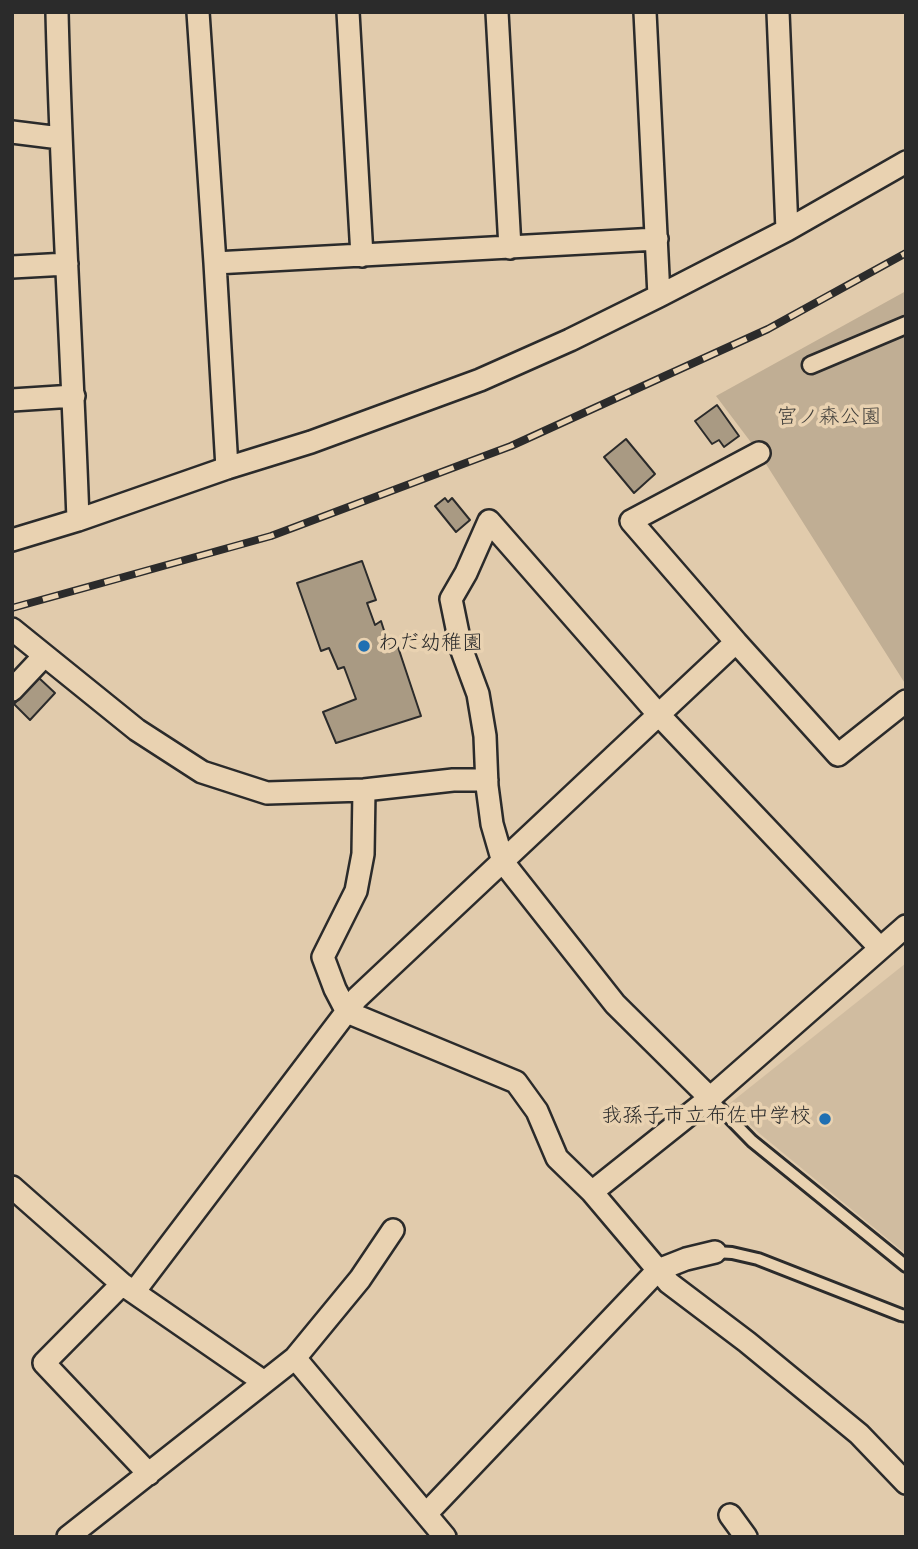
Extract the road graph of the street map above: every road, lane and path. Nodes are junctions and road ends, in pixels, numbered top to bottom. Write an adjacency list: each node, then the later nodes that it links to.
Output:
1 (57, 12): 8 (street)
2 (198, 12): 14 (street)
3 (348, 12): 13 (street)
4 (496, 12): 12 (street)
5 (645, 12): 11 (street)
6 (778, 12): 10 (street)
7 (12, 132): 8 (street)
8 (60, 138): 15 (street)
9 (906, 162): 10 (street)
10 (786, 230): 17 (street)
11 (657, 239): 12 (street); 17 (street)
12 (509, 248): 13 (street)
13 (362, 256): 14 (street)
14 (215, 263): 23 (street)
15 (67, 264): 16 (street); 20 (street)
16 (12, 267)
17 (659, 296): 23 (street)
18 (906, 325): 19 (street)
19 (811, 365)
20 (74, 396): 21 (street); 24 (street)
21 (12, 400)
22 (759, 453): 27 (street)
23 (227, 468): 24 (street)
24 (78, 520): 25 (street)
25 (12, 540)
26 (12, 629): 28 (street)
27 (736, 642): 30 (street); 31 (street)
28 (44, 656): 29 (street); 33 (street)
29 (12, 690)
30 (906, 701)
31 (659, 715): 32 (street); 34 (street); 36 (street)
32 (487, 780): 33 (street); 34 (street)
33 (364, 790): 37 (street)
34 (503, 862): 37 (street); 38 (street)
35 (906, 926): 36 (street)
36 (880, 948): 38 (street)
37 (347, 1012): 40 (street); 45 (street)
38 (710, 1098): 40 (street); 43 (lane)
39 (12, 1187): 45 (street)
40 (592, 1192): 44 (street)
41 (393, 1230): 47 (street)
42 (715, 1252): 44 (street); 46 (lane)
43 (906, 1266)
44 (657, 1270): 50 (street); 51 (street)
45 (128, 1288): 48 (street); 49 (street)
46 (906, 1316)
47 (295, 1357): 48 (street); 51 (street)
48 (264, 1382): 49 (street)
49 (149, 1474): 53 (street)
50 (906, 1482)
51 (426, 1514): 54 (street)
52 (730, 1514): 55 (street)
53 (68, 1537)
54 (445, 1537)
55 (747, 1537)

